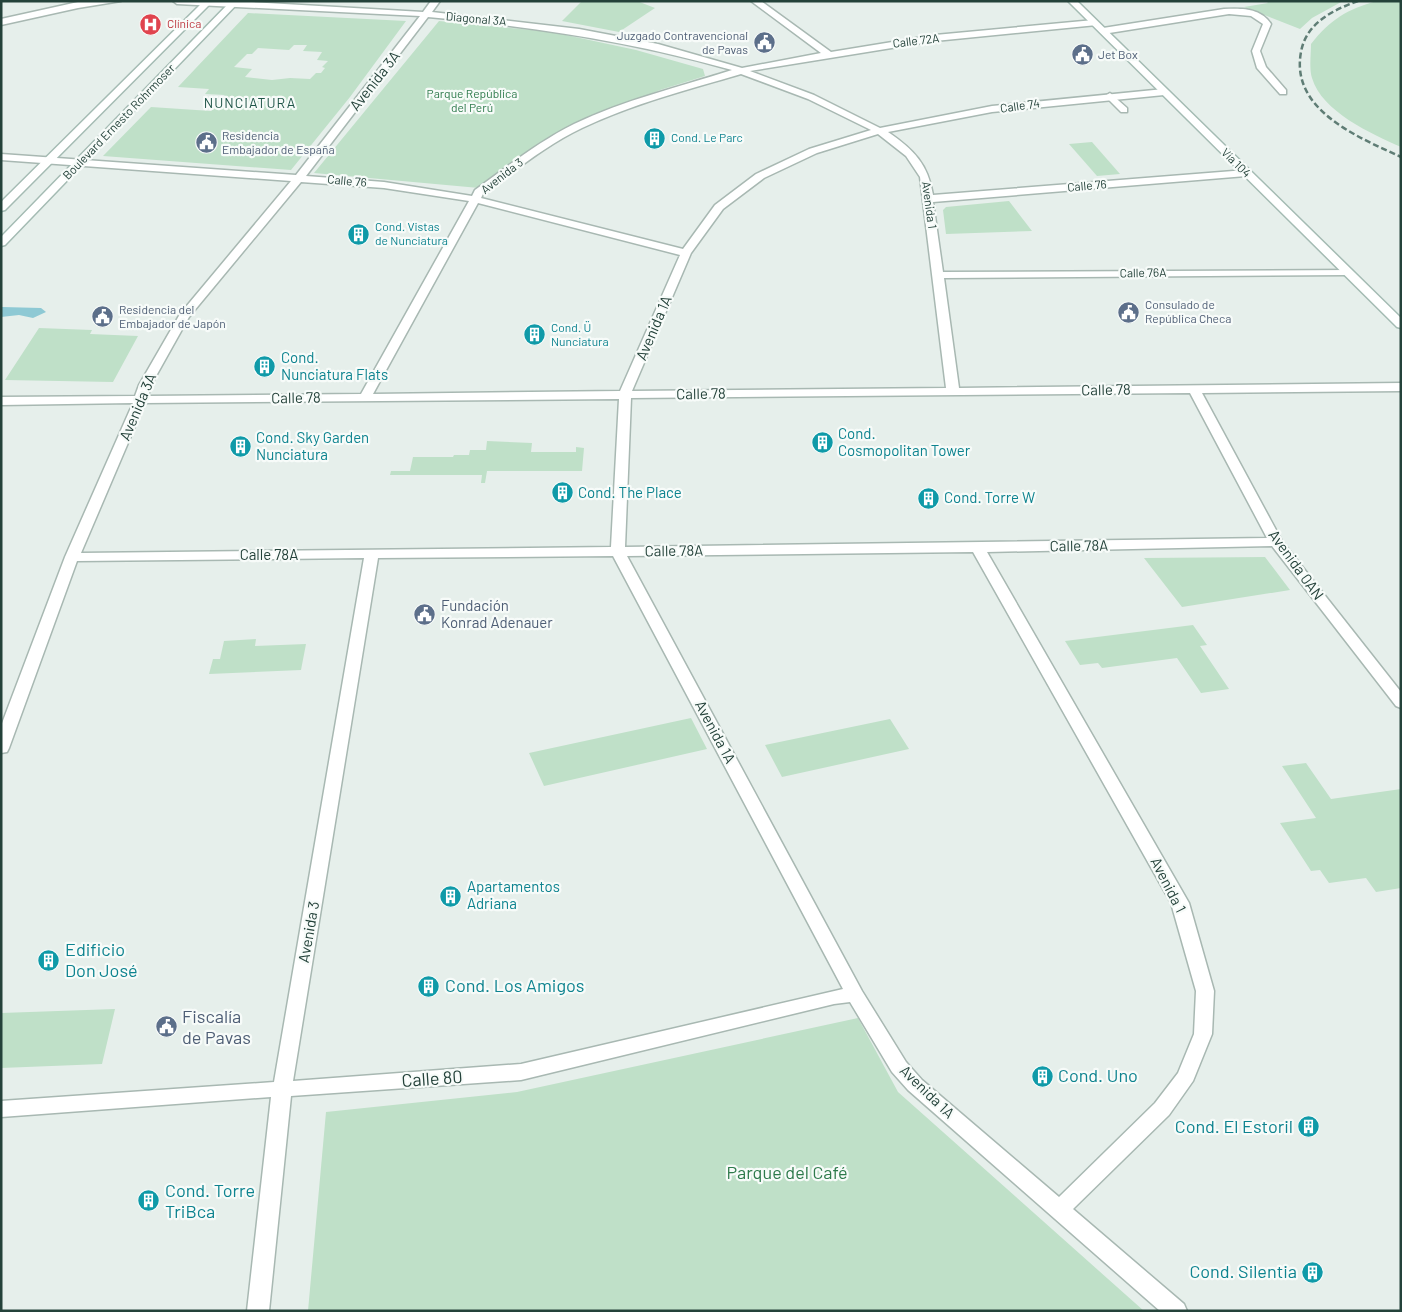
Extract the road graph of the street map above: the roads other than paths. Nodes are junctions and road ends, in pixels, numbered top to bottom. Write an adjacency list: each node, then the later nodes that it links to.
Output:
1 (117, 1): 9 (street)
2 (177, 1): 6 (street, Diagonal 3A)
3 (436, 1): 8 (street, Avenida 3A)
4 (755, 1): 12 (street)
5 (1072, 1): 10 (street, Vía 104)
6 (208, 2): 7 (street, Diagonal 3A); 20 (street, Boulevard Ernesto Rohrmoser)
7 (235, 3): 8 (street, Diagonal 3A); 21 (street, Boulevard Ernesto Rohrmoser)
8 (426, 15): 13 (street, Diagonal 3A); 23 (street, Avenida 3A)
9 (1, 22)
10 (1094, 23): 11 (street, Vía 104); 12 (street, Calle 72A)
11 (1103, 32): 14 (street, Vía 104); 15 (street)
12 (828, 54): 13 (street, Calle 72A)
13 (740, 70): 18 (street, Avenida 1); 25 (street, Avenida 3)
14 (1164, 92): 16 (street, Calle 74); 22 (street, Vía 104)
15 (1282, 92)
16 (1110, 96): 17 (street); 18 (street, Calle 74)
17 (1124, 110)
18 (878, 131): 24 (street, Avenida 1); 28 (street, Avenida 1A)
19 (1, 157): 20 (street, Calle 76)
20 (48, 160): 21 (street, Calle 76); 26 (street, Boulevard Ernesto Rohrmoser)
21 (80, 162): 23 (street, Calle 76); 27 (street, Boulevard Ernesto Rohrmoser)
22 (1246, 173): 24 (street, Calle 76); 29 (street, Vía 104)
23 (300, 177): 25 (street, Calle 76); 38 (street, Avenida 3A)
24 (928, 198): 30 (street, Avenida 1)
25 (474, 199): 28 (street, Calle 76); 37 (street, Avenida 3)
26 (1, 208)
27 (1, 243)
28 (686, 253): 36 (street, Avenida 1A)
29 (1347, 272): 30 (street, Calle 76A); 31 (street, Vía 104)
30 (938, 275): 35 (street, Avenida 1)
31 (1396, 315): 32 (street, Vía 104)
32 (1401, 325)
33 (1401, 387): 34 (street, Calle 78)
34 (1194, 389): 35 (street, Calle 78); 40 (street, Avenida 0AN)
35 (953, 391): 36 (street, Calle 78)
36 (625, 394): 37 (street, Calle 78); 42 (street, Avenida 1A)
37 (365, 397): 38 (street, Calle 78)
38 (140, 399): 39 (street, Calle 78); 44 (street, Avenida 3A)
39 (1, 400)
40 (1276, 542): 41 (street, Calle 78A); 45 (street, Avenida 0AN)
41 (978, 548): 42 (street, Calle 78A); 50 (street, Avenida 1)
42 (618, 552): 43 (street, Calle 78A); 47 (street, Avenida 1A)
43 (372, 554): 44 (street, Calle 78A); 48 (street, Avenida 3)
44 (72, 557): 46 (street, Avenida 3A)
45 (1401, 703)
46 (1, 748)
47 (855, 995): 48 (street, Calle 80); 50 (street, Avenida 1A)
48 (282, 1090): 49 (street, Calle 80); 51 (street, Avenida 3)
49 (1, 1109)
50 (1058, 1211): 52 (street, Avenida 1A)
51 (258, 1311)
52 (1176, 1311)

